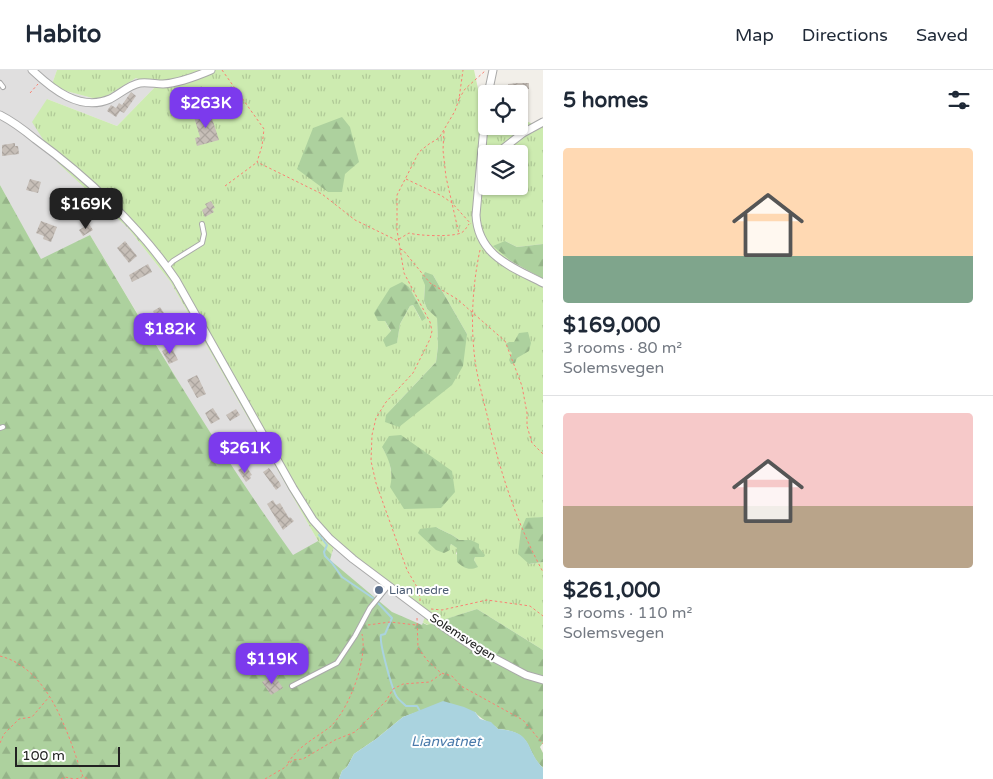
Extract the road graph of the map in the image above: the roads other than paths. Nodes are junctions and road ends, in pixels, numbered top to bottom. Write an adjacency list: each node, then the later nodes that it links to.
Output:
1 (32, 70): 2 (street)
2 (211, 70)
3 (493, 70): 5 (street)
4 (0, 83): 6 (lane)
5 (490, 85)
6 (3, 87)
7 (0, 114): 12 (street, Solemsvegen)
8 (543, 122): 9 (street)
9 (508, 145)
10 (478, 185): 13 (street)
11 (202, 224): 12 (lane)
12 (167, 267): 14 (street, Solemsvegen)
13 (543, 283)
14 (388, 586): 15 (street, Solemsvegen); 16 (lane)
15 (543, 680)
16 (292, 686)

